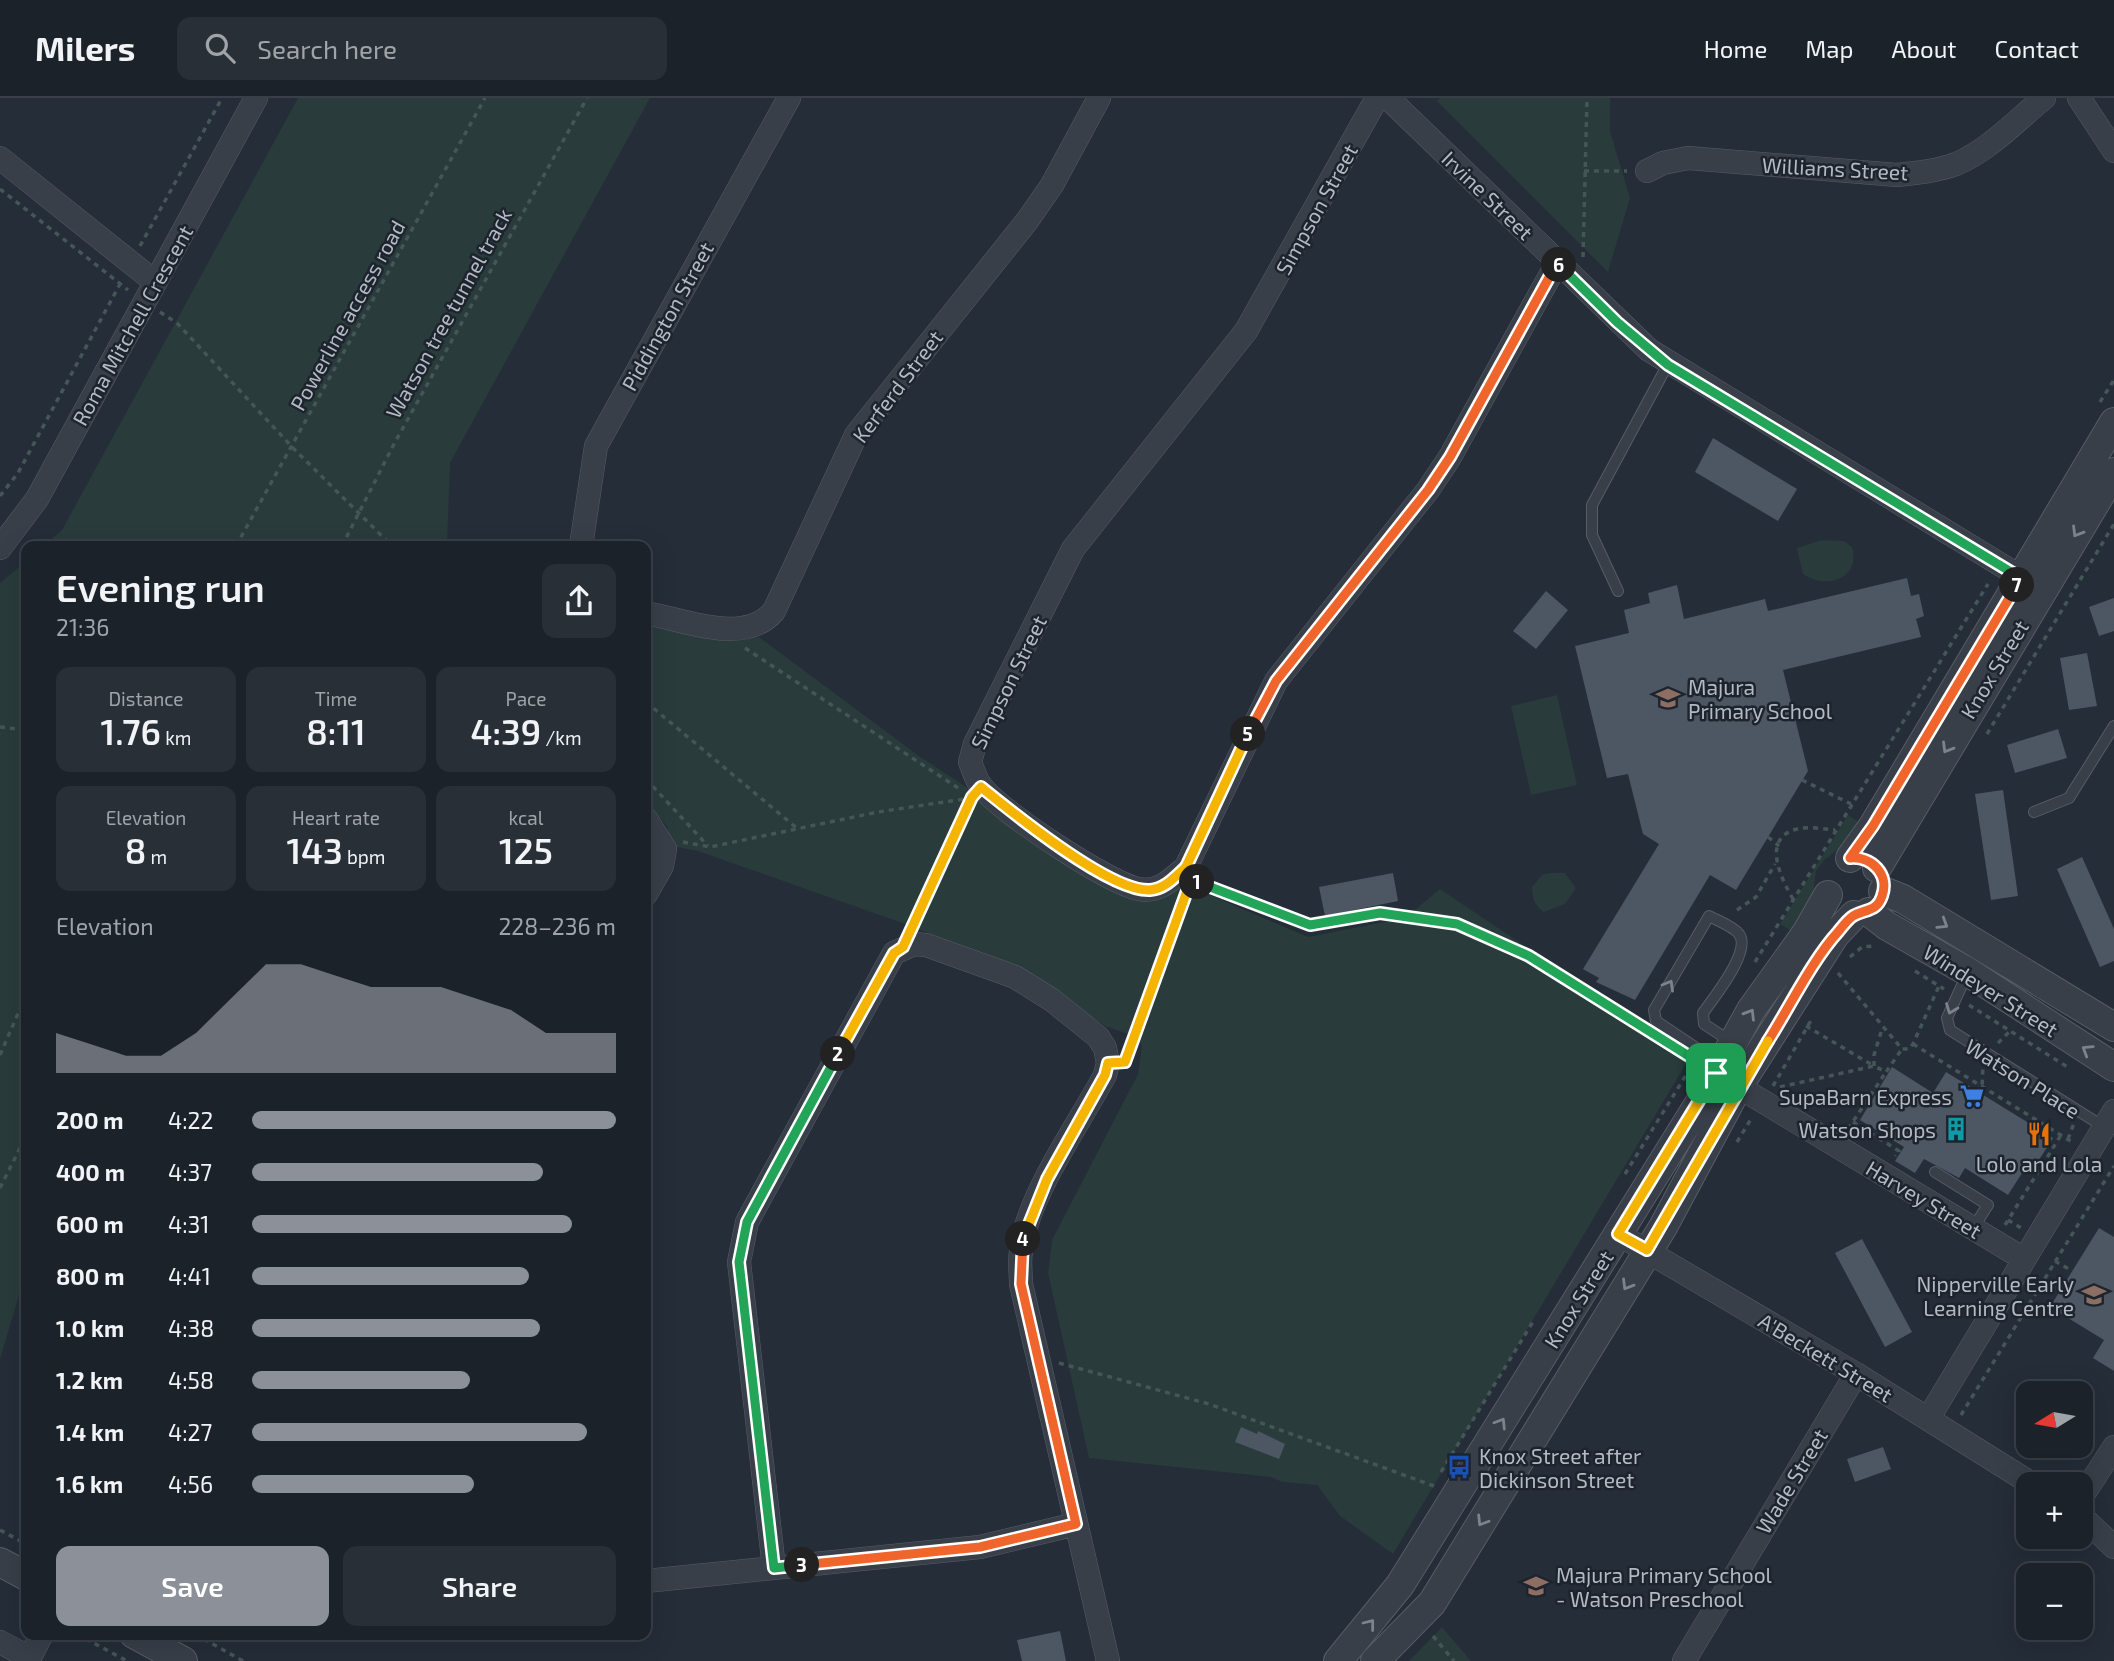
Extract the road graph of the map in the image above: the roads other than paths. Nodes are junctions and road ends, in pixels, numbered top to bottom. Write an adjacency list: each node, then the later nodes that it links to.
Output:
1 (256, 98): 12 (street, Roma Mitchell Crescent)
2 (789, 98): 16 (street, Piddington Street)
3 (1099, 98): 20 (street, Kerferd Street)
4 (1377, 98): 11 (street, Simpson Street)
5 (1388, 98): 11 (street, Irvine Street)
6 (2044, 98): 10 (street, Williams Street)
7 (2079, 98): 8 (street)
8 (2114, 151)
9 (0, 158): 12 (street)
10 (1647, 170)
11 (1557, 263): 13 (street, Irvine Street)
12 (155, 282): 17 (street, Roma Mitchell Crescent)
13 (1668, 365): 18 (street, Irvine Street); 19 (lane)
14 (2114, 422): 15 (street, Knox Street)
15 (2108, 470): 18 (street, Knox Street)
16 (582, 541)
17 (0, 548)
18 (2032, 584): 24 (street, Knox Street); 27 (street, Knox Street, one-way to 27)
19 (1618, 591)
20 (651, 613)
21 (2114, 726): 22 (lane)
22 (2034, 812)
23 (651, 825): 25 (street)
24 (1850, 858): 26 (street); 27 (street)
25 (651, 885)
26 (1828, 895): 27 (street); 30 (street, Knox Street, one-way to 26)
27 (1871, 896): 28 (street, Windeyer Street); 30 (street, Knox Street)
28 (1968, 972): 29 (street, Windeyer Street); 31 (street, Windeyer Street, one-way to 28); 32 (lane, Watson Place, one-way to 32)
29 (2114, 1027)
30 (1727, 1067): 30 (lane, one-way to 30); 34 (street, Harvey Street); 35 (street, Knox Street); 36 (street, Knox Street)
31 (2114, 1067)
32 (2109, 1119): 37 (street)
33 (1935, 1172): 34 (lane)
34 (1973, 1228): 37 (street, Harvey Street)
35 (1618, 1234): 36 (street, A'Beckett Street); 56 (street, Knox Street, one-way to 35)
36 (1647, 1250): 38 (street, A'Beckett Street); 57 (street, Knox Street, one-way to 57)
37 (2024, 1259): 39 (street)
38 (1856, 1374): 39 (street, A'Beckett Street); 58 (street, Wade Street)
39 (1928, 1419): 41 (street, A'Beckett Street)
40 (2114, 1447): 42 (street)
41 (2016, 1474)
42 (2093, 1479)
43 (1076, 1524): 47 (street); 47 (street); 55 (street)
44 (2093, 1527): 45 (street)
45 (2114, 1547)
46 (0, 1562): 48 (street)
47 (774, 1568): 49 (street)
48 (21, 1573)
49 (651, 1580)
50 (39, 1640): 53 (street)
51 (152, 1640): 54 (street)
52 (0, 1642): 53 (street)
53 (29, 1659)
54 (183, 1661)
55 (1108, 1661)
56 (1338, 1661)
57 (1375, 1661)
58 (1684, 1661)

